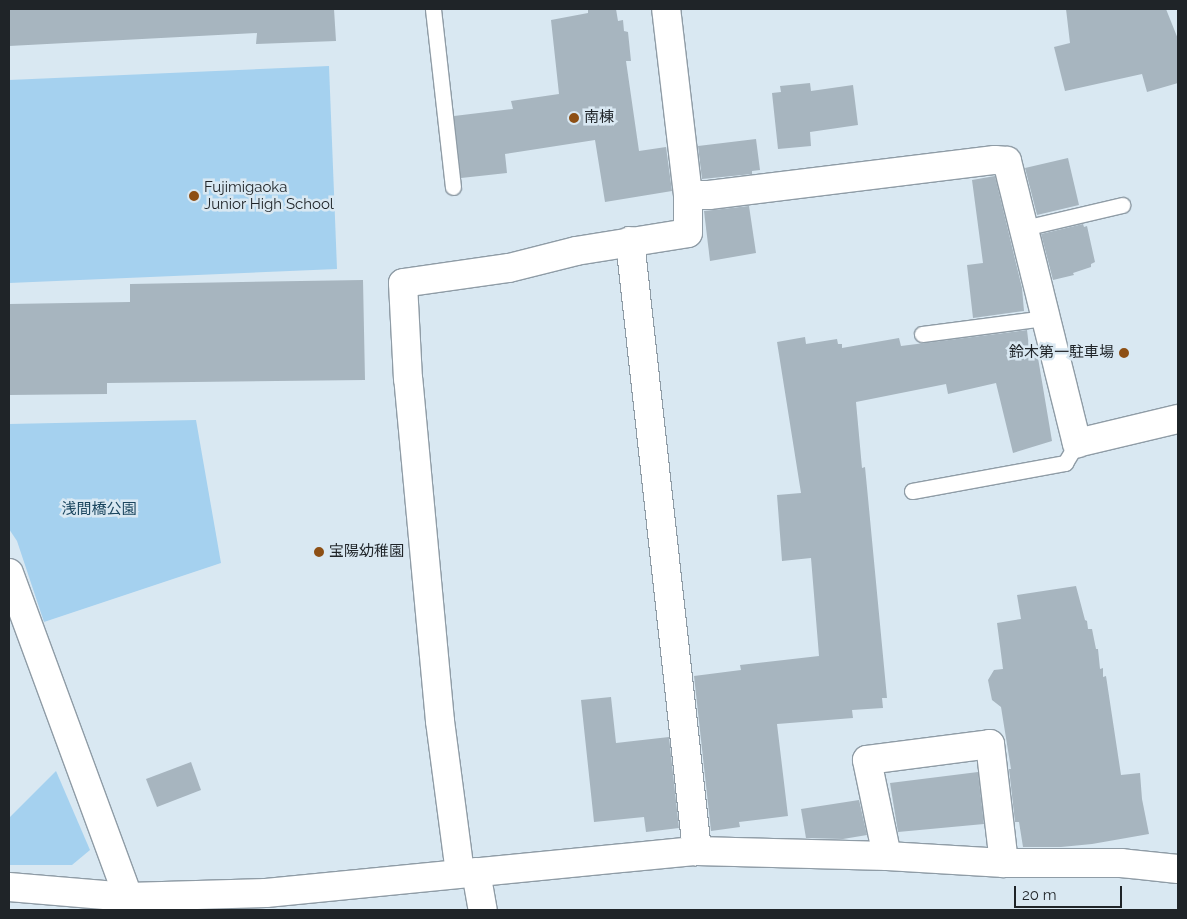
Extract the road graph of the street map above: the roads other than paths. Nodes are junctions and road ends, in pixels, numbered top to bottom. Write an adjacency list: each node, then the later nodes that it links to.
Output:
1 (433, 9): 3 (lane)
2 (666, 9): 4 (street)
3 (454, 187)
4 (688, 195): 6 (street); 7 (street)
5 (1122, 205): 6 (lane)
6 (1024, 228): 8 (street)
7 (630, 241): 14 (street); 18 (street)
8 (1046, 318): 9 (lane); 11 (street)
9 (922, 334)
10 (1178, 419): 11 (street)
11 (1077, 443): 12 (lane)
12 (912, 491)
13 (9, 573): 20 (street)
14 (697, 851): 15 (street); 18 (street)
15 (887, 856): 16 (street); 16 (street)
16 (1004, 863): 17 (street)
17 (1178, 869)
18 (468, 872): 20 (street); 21 (street)
19 (9, 888): 20 (street)
20 (130, 904)
21 (483, 910)

